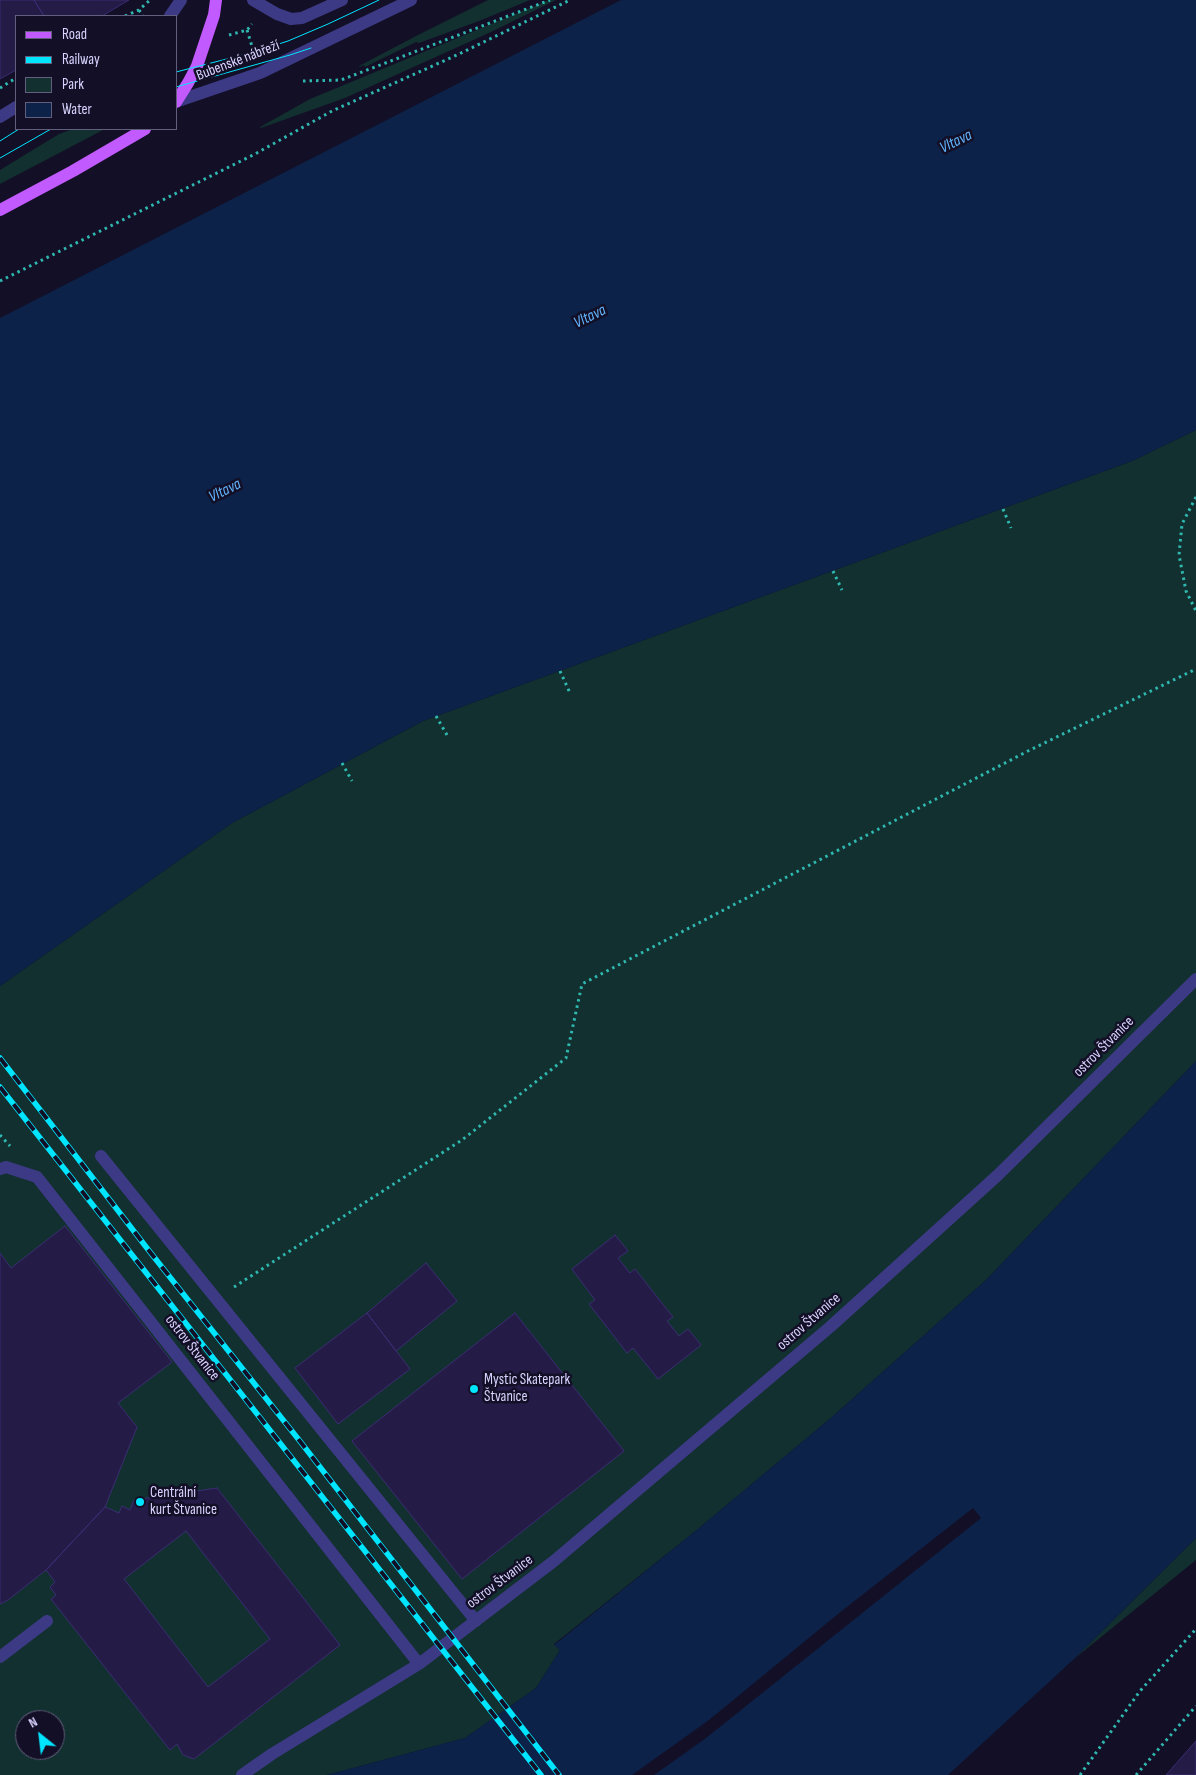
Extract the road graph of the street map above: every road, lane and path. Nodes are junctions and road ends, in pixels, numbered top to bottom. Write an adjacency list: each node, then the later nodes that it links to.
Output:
1 (150, 0): 9 (path)
2 (181, 0): 12 (street)
3 (216, 0): 16 (main road)
4 (253, 0): 5 (street, Bubenské nábřeží)
5 (342, 0)
6 (411, 0): 17 (street, Bubenské nábřeží)
7 (550, 0): 14 (path)
8 (570, 0): 22 (path)
9 (138, 10): 10 (path); 11 (path)
10 (128, 15)
11 (142, 15)
12 (171, 15)
13 (15, 79): 15 (path)
14 (303, 81)
15 (0, 88)
16 (178, 99)
17 (178, 101)
18 (15, 108): 19 (street)
19 (0, 117)
20 (143, 130): 21 (main road)
21 (0, 210)
22 (0, 281)
23 (1196, 497): 28 (path)
24 (1003, 509): 25 (path)
25 (1011, 528)
26 (833, 571): 27 (path)
27 (842, 590)
28 (1196, 611)
29 (1196, 669): 39 (path)
30 (560, 671): 31 (path)
31 (570, 693)
32 (436, 716): 33 (path)
33 (447, 736)
34 (342, 763): 35 (path)
35 (352, 781)
36 (1196, 979): 41 (street, ostrov Štvanice)
37 (101, 1156): 39 (street)
38 (0, 1169): 44 (street, ostrov Štvanice)
39 (216, 1299): 41 (street)
40 (47, 1621): 43 (street)
41 (476, 1621): 44 (street, ostrov Štvanice)
42 (1196, 1629): 47 (path)
43 (0, 1657)
44 (419, 1664): 46 (street, ostrov Štvanice)
45 (1196, 1706): 48 (path)
46 (242, 1775)
47 (1080, 1775)
48 (1136, 1775)

